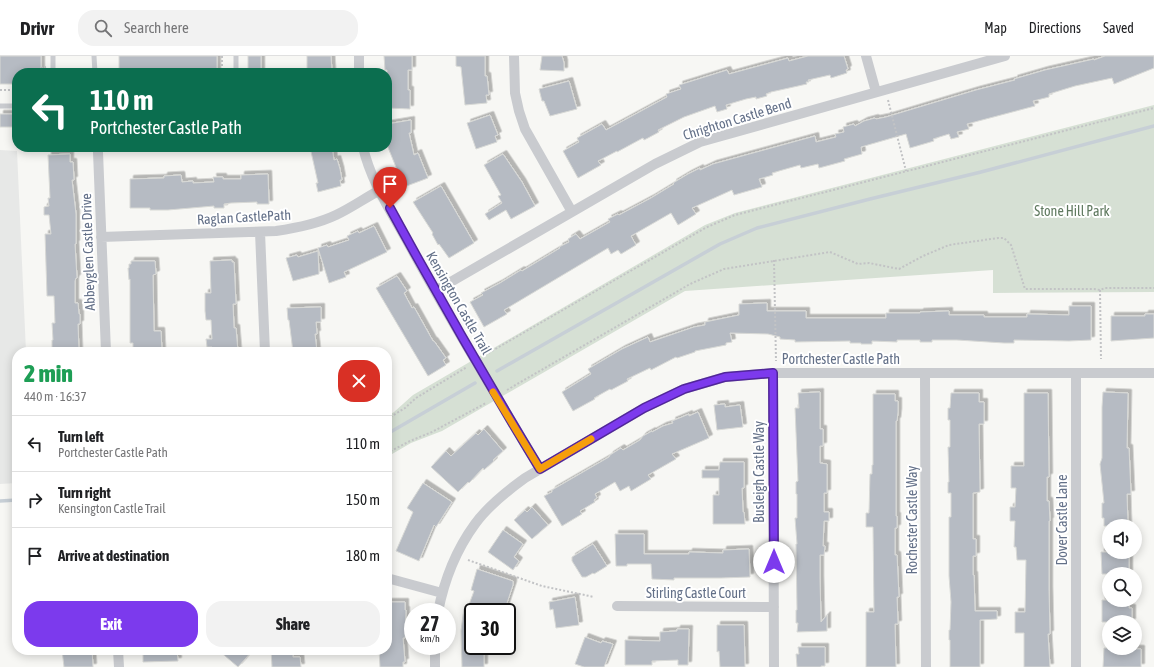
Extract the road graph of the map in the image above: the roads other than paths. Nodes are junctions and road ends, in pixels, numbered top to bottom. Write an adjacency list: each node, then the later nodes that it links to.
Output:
1 (53, 56): 8 (lane)
2 (94, 56): 9 (lane)
3 (236, 56): 10 (lane)
4 (359, 56): 11 (street)
5 (514, 56): 18 (street)
6 (866, 56): 12 (street)
7 (1005, 56): 12 (street, Chrighton Castle Bend)
8 (53, 68)
9 (95, 68)
10 (236, 68)
11 (359, 68)
12 (876, 92): 18 (street, Chrighton Castle Bend)
13 (0, 106): 14 (lane)
14 (12, 106)
15 (98, 152): 20 (street, Abbeyglen Castle Drive)
16 (365, 152): 17 (street, Kensington Castle Trail)
17 (380, 190): 19 (street, Raglan CastlePath); 21 (street, Kensington Castle Trail)
18 (572, 212): 21 (street, Chrighton Castle Bend)
19 (260, 232): 20 (street, Raglan CastlePath); 23 (street)
20 (101, 237): 22 (street, Abbeyglen Castle Drive)
21 (435, 291): 28 (street, Kensington Castle Trail)
22 (106, 347)
23 (265, 347)
24 (773, 373): 25 (street, Portchester Castle Path); 28 (street, Portchester Castle Path); 33 (street, Busleigh Castle Way)
25 (925, 373): 26 (street, Portchester Castle Path); 39 (street, Rochester Castle Way)
26 (1076, 373): 27 (street, Portchester Castle Path); 40 (street, Dover Castle Lane)
27 (1154, 373)
28 (540, 469): 30 (street, Portchester Castle Path)
29 (392, 579): 30 (street)
30 (442, 593): 31 (street, Portchester Castle Path)
31 (440, 603)
32 (617, 606): 33 (street, Stirling Castle Court)
33 (774, 607): 38 (street, Busleigh Castle Way)
34 (118, 655): 36 (street)
35 (435, 655): 37 (street)
36 (119, 667)
37 (435, 667)
38 (774, 667)
39 (926, 667)
40 (1076, 667)

